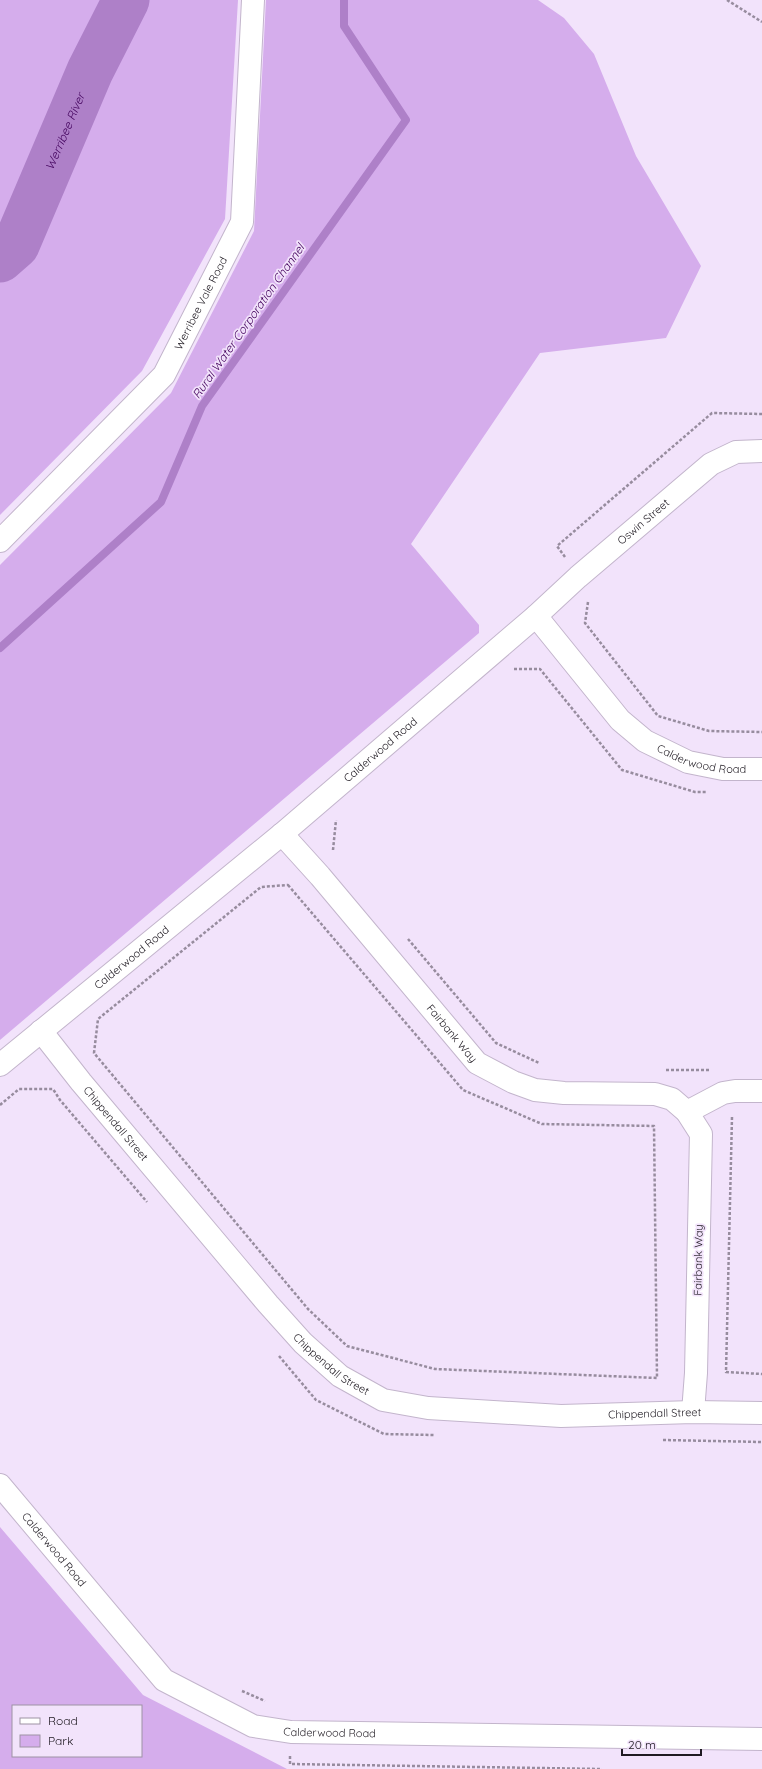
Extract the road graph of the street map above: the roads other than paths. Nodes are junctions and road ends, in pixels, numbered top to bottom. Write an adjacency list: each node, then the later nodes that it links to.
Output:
1 (253, 0): 3 (street, Werribee Vale Road)
2 (762, 451): 4 (street, Oswin Street)
3 (0, 541)
4 (536, 616): 5 (street, Calderwood Road); 6 (street, Calderwood Road)
5 (762, 769)
6 (282, 834): 7 (street, Calderwood Road); 10 (street, Fairbank Way)
7 (41, 1031): 8 (street, Calderwood Road); 11 (street, Chippendall Street)
8 (0, 1065)
9 (762, 1092): 10 (street)
10 (687, 1112): 11 (street, Fairbank Way)
11 (693, 1412): 12 (street, Chippendall Street)
12 (762, 1413)
13 (0, 1485): 14 (street, Calderwood Road)
14 (762, 1739)

